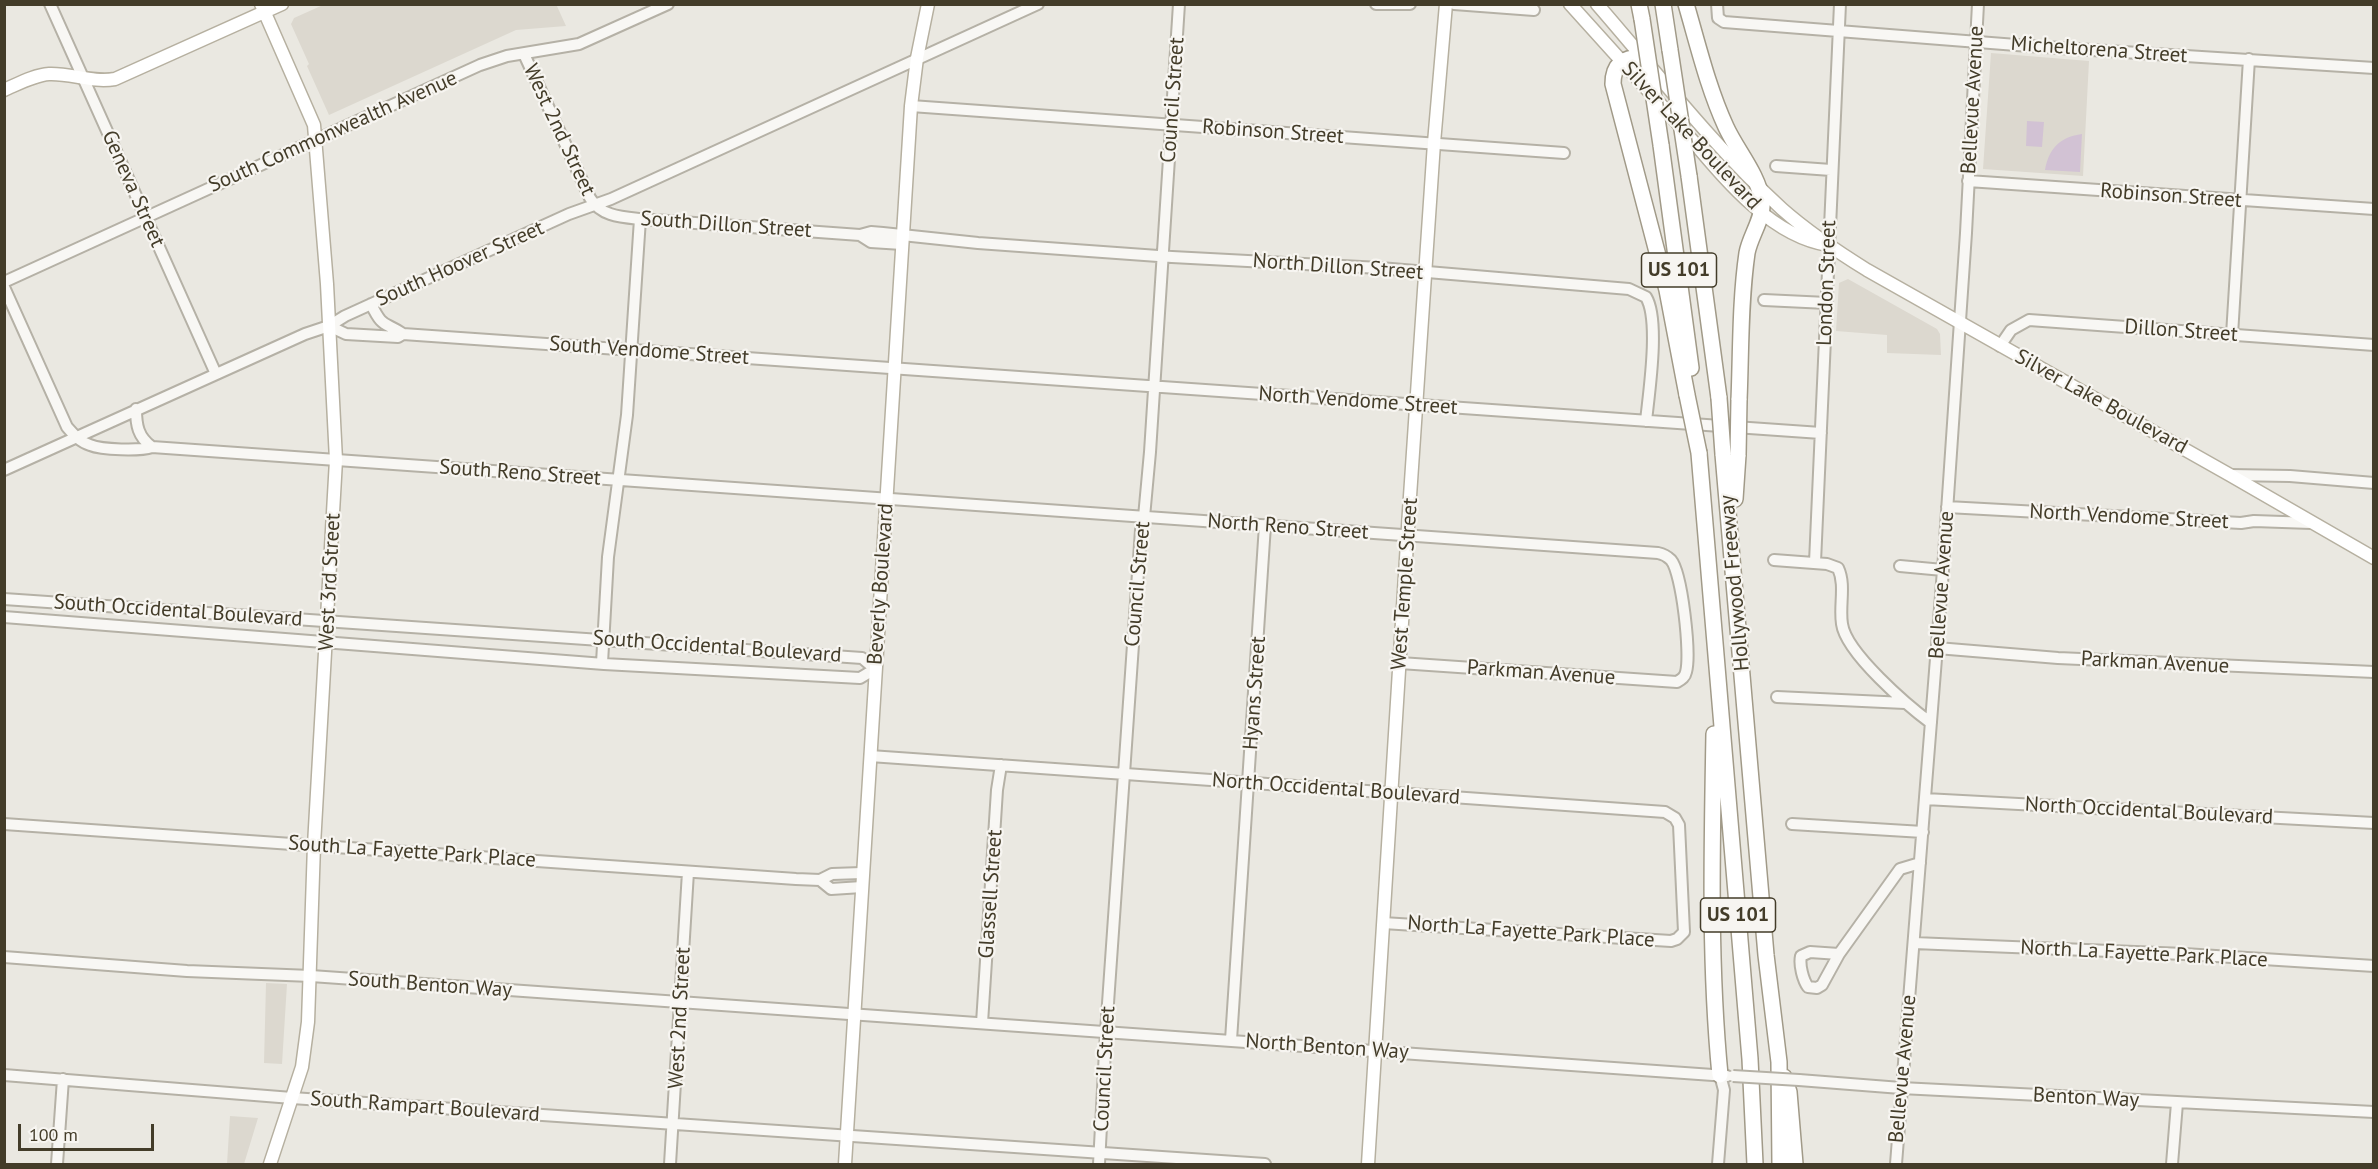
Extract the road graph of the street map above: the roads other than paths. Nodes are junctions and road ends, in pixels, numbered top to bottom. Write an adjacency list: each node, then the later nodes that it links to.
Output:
1 (50, 4): 29 (street, Geneva Street)
2 (282, 4): 18 (main road)
3 (668, 4): 23 (street, South Commonwealth Avenue)
4 (928, 4): 25 (main road, Beverly Boulevard)
5 (1038, 4): 25 (street, South Hoover Street)
6 (1179, 4): 32 (street, Council Street)
7 (1376, 4): 8 (street)
8 (1410, 4)
9 (1446, 4): 34 (main road, West Temple Street)
10 (1454, 4): 19 (street)
11 (1570, 4): 27 (main road, Silver Lake Boulevard)
12 (1597, 4): 24 (main road, Silver Lake Boulevard)
13 (1663, 4): 72 (highway, Hollywood Freeway / US 101, bridge)
14 (1686, 4): 39 (highway)
15 (1717, 4): 21 (street, Micheltorena Street)
16 (1839, 4): 21 (street, London Street)
17 (1978, 4): 22 (street, Bellevue Avenue)
18 (262, 8): 29 (main road); 33 (main road, West 3rd Street)
19 (1534, 10)
20 (1641, 12): 65 (highway, Hollywood Freeway / US 101, bridge)
21 (1838, 31): 22 (street, Micheltorena Street); 37 (street, London Street)
22 (1976, 41): 26 (street, Micheltorena Street); 38 (street, Bellevue Avenue)
23 (524, 54): 33 (street, South Commonwealth Avenue); 41 (street, West 2nd Street)
24 (1643, 57): 27 (highway); 39 (main road, Silver Lake Boulevard)
25 (917, 58): 31 (main road, Beverly Boulevard); 41 (street, South Hoover Street)
26 (2249, 59): 28 (street, Micheltorena Street); 40 (street)
27 (1621, 61): 43 (main road, Silver Lake Boulevard); 65 (highway)
28 (2373, 68)
29 (83, 79): 30 (main road); 44 (street, Geneva Street)
30 (4, 90)
31 (911, 106): 32 (street, Robinson Street); 46 (main road, Beverly Boulevard)
32 (1172, 125): 34 (street, Robinson Street); 48 (street, Council Street)
33 (316, 139): 44 (street, South Commonwealth Avenue); 56 (main road, West 3rd Street)
34 (1434, 143): 35 (street, Robinson Street); 49 (main road, West Temple Street)
35 (1564, 153)
36 (1776, 166): 37 (street)
37 (1831, 170): 47 (street, London Street)
38 (1968, 181): 40 (street, Robinson Street); 55 (street, Bellevue Avenue)
39 (1758, 184): 43 (highway); 47 (main road, Silver Lake Boulevard)
40 (2241, 201): 42 (street, Robinson Street); 58 (street)
41 (595, 206): 45 (street, South Dillon Street); 54 (street, South Hoover Street)
42 (2373, 209)
43 (1761, 212): 47 (main road, Silver Lake Boulevard); 72 (highway, bridge)
44 (145, 218): 50 (street, South Commonwealth Avenue); 63 (street, Geneva Street)
45 (640, 219): 46 (street, South Dillon Street); 61 (street)
46 (902, 240): 48 (street, North Dillon Street); 62 (main road, Beverly Boulevard)
47 (1828, 245): 53 (street, London Street); 55 (main road, Silver Lake Boulevard)
48 (1162, 255): 49 (street, North Dillon Street); 64 (street, Council Street)
49 (1426, 272): 66 (main road, West Temple Street); 68 (street, North Dillon Street)
50 (4, 282)
51 (4, 287): 70 (street)
52 (1764, 300): 53 (street)
53 (1827, 303): 69 (street, London Street)
54 (371, 304): 56 (street, South Hoover Street); 57 (street)
55 (1959, 321): 60 (main road, Silver Lake Boulevard); 79 (street, Bellevue Avenue)
56 (329, 326): 57 (street, South Vendome Street); 63 (street, South Hoover Street); 73 (main road, West 3rd Street)
57 (403, 334): 61 (street, South Vendome Street)
58 (2232, 335): 59 (street, Dillon Street); 60 (street, Dillon Street)
59 (2373, 345)
60 (2001, 346): 75 (main road, Silver Lake Boulevard)
61 (631, 350): 62 (street, South Vendome Street); 76 (street)
62 (895, 368): 64 (street, North Vendome Street); 78 (main road, Beverly Boulevard)
63 (216, 374): 67 (street, South Hoover Street)
64 (1154, 387): 66 (street, North Vendome Street); 80 (street, Council Street)
65 (1691, 396): 97 (highway, Hollywood Freeway / US 101, bridge)
66 (1417, 405): 68 (street, North Vendome Street); 83 (main road, West Temple Street)
67 (136, 409): 70 (street, South Hoover Street); 71 (street)
68 (1646, 421): 69 (street, North Vendome Street)
69 (1821, 433): 86 (street, London Street)
70 (76, 437): 71 (street, South Reno Street); 74 (street, South Hoover Street)
71 (152, 447): 73 (street, South Reno Street)
72 (1731, 455): 133 (highway, Hollywood Freeway / US 101)
73 (336, 460): 76 (street, South Reno Street); 91 (main road, West 3rd Street)
74 (4, 470)
75 (2230, 475): 77 (street); 81 (main road, Silver Lake Boulevard)
76 (618, 479): 78 (street, South Reno Street); 92 (street)
77 (2373, 483)
78 (887, 500): 80 (street, North Reno Street); 98 (main road, Beverly Boulevard)
79 (1947, 507): 81 (street, North Vendome Street); 88 (street, Bellevue Avenue)
80 (1144, 516): 82 (street, North Reno Street); 106 (street, Council Street)
81 (2311, 524): 84 (main road, Silver Lake Boulevard)
82 (1265, 525): 83 (street, North Reno Street); 107 (street, Hyans Street)
83 (1408, 535): 96 (main road, West Temple Street); 100 (street, North Reno Street)
84 (2373, 558)
85 (1774, 560): 86 (street)
86 (1815, 562): 102 (street)
87 (1900, 566): 88 (street)
88 (1943, 570): 94 (street, Bellevue Avenue)
89 (4, 599): 91 (street, South Occidental Boulevard)
90 (4, 617): 93 (street, South Occidental Boulevard)
91 (328, 621): 92 (street, South Occidental Boulevard); 93 (main road, West 3rd Street)
92 (604, 640): 95 (street); 98 (street, South Occidental Boulevard)
93 (326, 642): 95 (street, South Occidental Boulevard); 114 (main road, West 3rd Street)
94 (1937, 648): 99 (street, Parkman Avenue); 103 (street, Bellevue Avenue)
95 (602, 663): 98 (street, South Occidental Boulevard)
96 (1400, 663): 100 (street, Parkman Avenue); 108 (main road, West Temple Street)
97 (1717, 665): 135 (highway); 153 (highway, Hollywood Freeway / US 101)
98 (875, 669): 104 (main road, Beverly Boulevard)
99 (2373, 672)
100 (1682, 680)
101 (1777, 697): 102 (street)
102 (1905, 703): 103 (street)
103 (1931, 723): 109 (street, Bellevue Avenue)
104 (870, 756): 105 (street, North Occidental Boulevard); 117 (main road, Beverly Boulevard)
105 (1002, 765): 106 (street, North Occidental Boulevard); 129 (street, Glassell Street)
106 (1124, 774): 107 (street, North Occidental Boulevard); 130 (street, Council Street)
107 (1249, 782): 108 (street, North Occidental Boulevard); 131 (street, Hyans Street)
108 (1392, 792): 120 (main road, West Temple Street); 121 (street, North Occidental Boulevard)
109 (1925, 799): 110 (street, North Occidental Boulevard); 113 (street, Bellevue Avenue)
110 (2373, 823)
111 (4, 824): 114 (street, South La Fayette Park Place)
112 (1792, 824): 113 (street)
113 (1923, 832): 115 (street, Bellevue Avenue)
114 (314, 844): 116 (street, South La Fayette Park Place); 126 (main road, West 3rd Street)
115 (1920, 863): 122 (street, Bellevue Avenue); 123 (street)
116 (688, 872): 118 (street, South La Fayette Park Place); 127 (street, West 2nd Street)
117 (862, 873): 118 (street, South La Fayette Park Place); 119 (main road, Beverly Boulevard)
118 (820, 880): 119 (street, South La Fayette Park Place)
119 (862, 887): 128 (main road, Beverly Boulevard)
120 (1383, 923): 121 (street, North La Fayette Park Place); 132 (main road, West Temple Street)
121 (1677, 939)
122 (1914, 943): 125 (street, North La Fayette Park Place); 138 (street, Bellevue Avenue)
123 (1839, 954)
124 (4, 957): 126 (street, South Benton Way)
125 (2373, 966)
126 (311, 976): 127 (street, South Benton Way); 139 (main road, West 3rd Street)
127 (680, 1002): 128 (street, South Benton Way); 142 (street, West 2nd Street)
128 (855, 1014): 129 (street, North Benton Way); 143 (main road, Beverly Boulevard)
129 (982, 1023): 130 (street, North Benton Way)
130 (1106, 1032): 131 (street, North Benton Way); 144 (street, Council Street)
131 (1231, 1040): 132 (street, North Benton Way)
132 (1374, 1051): 135 (street, North Benton Way); 151 (main road, West Temple Street)
133 (1779, 1062): 154 (highway, Hollywood Freeway / US 101); 155 (highway)
134 (4, 1075): 136 (street, South Rampart Boulevard)
135 (1727, 1076): 137 (street, North Benton Way, bridge); 152 (street)
136 (63, 1079): 139 (street, South Rampart Boulevard); 145 (street)
137 (1799, 1080): 138 (street, Benton Way)
138 (1900, 1088): 140 (street, Benton Way); 156 (street, Bellevue Avenue)
139 (292, 1098): 142 (street, South Rampart Boulevard); 146 (main road, West 3rd Street)
140 (2177, 1103): 141 (street, Benton Way); 157 (street)
141 (2373, 1113)
142 (674, 1123): 143 (street, South Rampart Boulevard); 147 (street, West 2nd Street)
143 (846, 1135): 144 (street, South Rampart Boulevard); 148 (main road, Beverly Boulevard)
144 (1100, 1153): 149 (street, Council Street); 150 (street, South Rampart Boulevard)
145 (57, 1164)
146 (270, 1164)
147 (670, 1164)
148 (845, 1164)
149 (1100, 1164)
150 (1265, 1164)
151 (1368, 1164)
152 (1718, 1164)
153 (1755, 1164)
154 (1780, 1164)
155 (1795, 1164)
156 (1896, 1164)
157 (2172, 1164)

